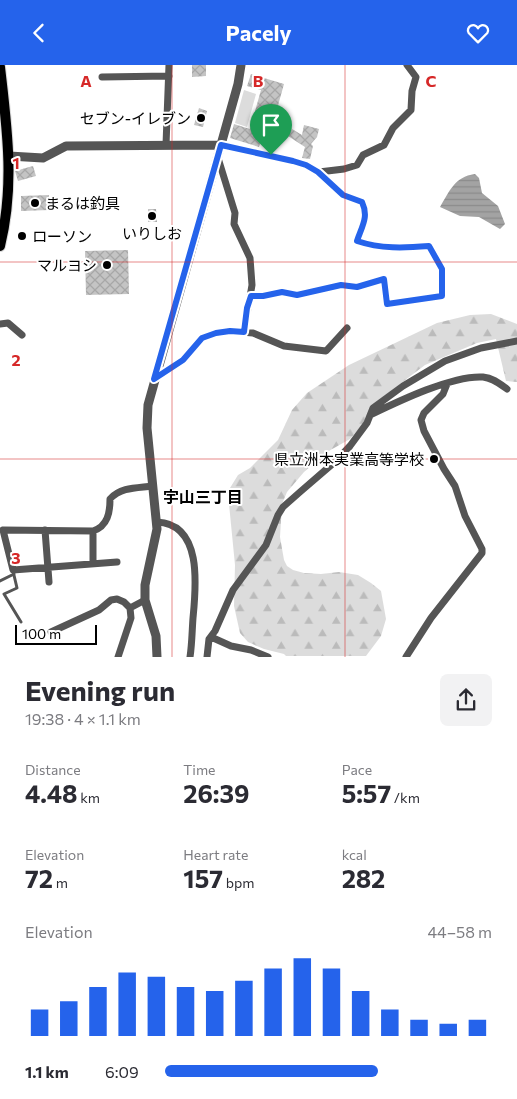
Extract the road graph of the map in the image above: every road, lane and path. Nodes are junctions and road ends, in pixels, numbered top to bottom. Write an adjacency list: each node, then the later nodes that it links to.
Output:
1 (169, 65): 5 (street)
2 (240, 65): 8 (street)
3 (407, 65): 11 (street)
4 (0, 67): 9 (main road)
5 (169, 76): 6 (street); 7 (street)
6 (102, 77)
7 (166, 145): 8 (street); 9 (street)
8 (221, 145): 10 (street); 11 (street)
9 (9, 156): 12 (main road)
10 (218, 158): 13 (street); 19 (street)
11 (318, 172): 13 (street)
12 (0, 246)
13 (251, 296): 16 (street)
14 (0, 324): 17 (street)
15 (347, 329): 16 (street)
16 (244, 332): 19 (street)
17 (22, 335)
18 (517, 341): 22 (street)
19 (154, 379): 23 (street)
20 (447, 384): 21 (street); 22 (street); 46 (street)
21 (507, 389)
22 (372, 414): 40 (street)
23 (152, 486): 24 (street); 27 (street)
24 (157, 523): 36 (street); 43 (street)
25 (2, 530): 26 (street); 28 (street)
26 (45, 531): 27 (street); 32 (street)
27 (94, 531): 31 (street)
28 (8, 548): 29 (street); 33 (street)
29 (0, 553)
30 (117, 562): 31 (street)
31 (93, 563): 32 (street)
32 (48, 567): 33 (street); 35 (street)
33 (13, 572): 34 (lane); 38 (lane)
34 (0, 581)
35 (50, 582)
36 (145, 600): 37 (street); 42 (street)
37 (130, 608): 39 (street); 41 (street)
38 (21, 622)
39 (51, 632)
40 (211, 637): 44 (street); 45 (street)
41 (118, 657)
42 (157, 657)
43 (190, 657)
44 (207, 657)
45 (268, 657)
46 (406, 657)

